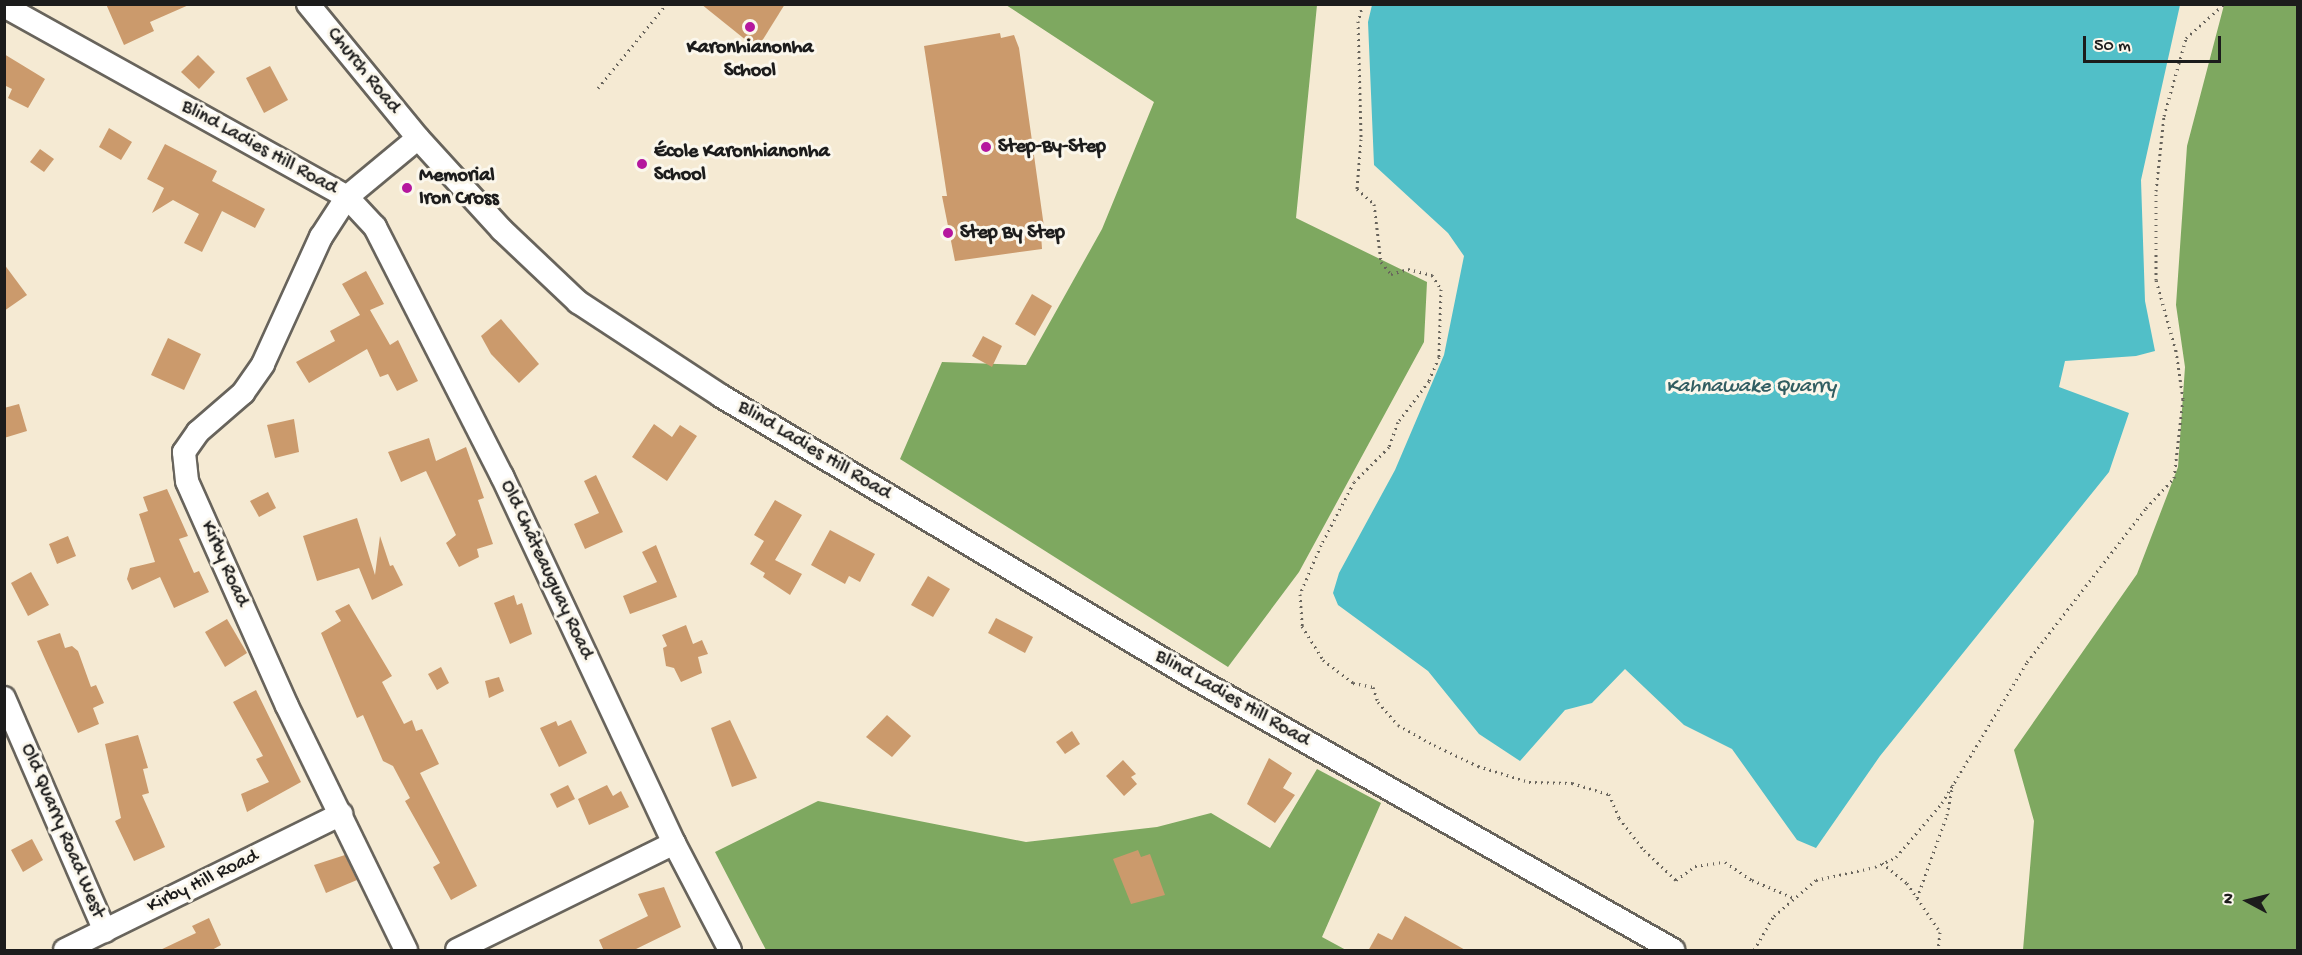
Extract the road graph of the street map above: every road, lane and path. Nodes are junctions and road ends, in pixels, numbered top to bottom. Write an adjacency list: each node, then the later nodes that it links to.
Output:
1 (308, 4): 7 (street, Church Road)
2 (1363, 4): 15 (path)
3 (2224, 4): 10 (path)
4 (4, 6): 8 (street, Blind Ladies Hill Road)
5 (664, 7): 6 (path)
6 (598, 88)
7 (418, 138): 8 (street, Blind Ladies Hill Road); 21 (street, Blind Ladies Hill Road)
8 (347, 197): 11 (street, Kirby Road); 12 (street, Old Châteauguay Road)
9 (4, 698): 16 (street, Old Quarry Road West)
10 (1954, 783): 13 (path); 14 (path)
11 (341, 814): 16 (street, Kirby Hill Road); 18 (street, Kirby Road)
12 (674, 843): 19 (street); 20 (street, Old Châteauguay Road)
13 (1882, 863): 14 (path); 15 (path)
14 (1917, 897): 23 (path)
15 (1794, 898): 22 (path)
16 (105, 931): 17 (street, Kirby Hill Road)
17 (65, 951)
18 (406, 951)
19 (457, 951)
20 (730, 951)
21 (1673, 951)
22 (1754, 951)
23 (1938, 951)

